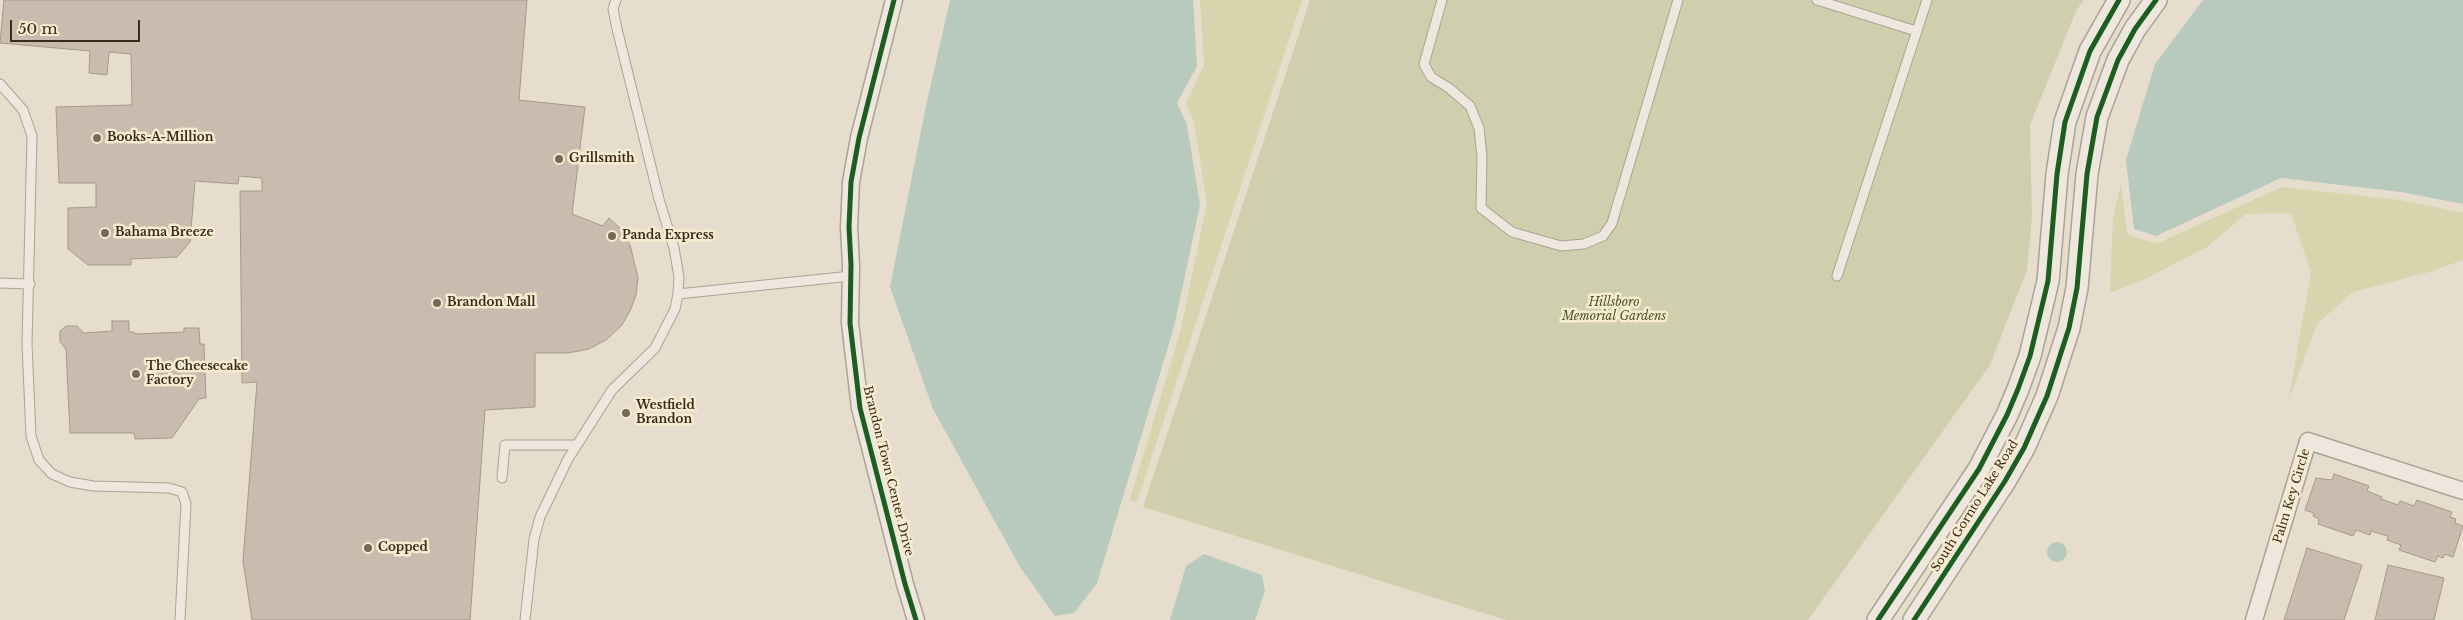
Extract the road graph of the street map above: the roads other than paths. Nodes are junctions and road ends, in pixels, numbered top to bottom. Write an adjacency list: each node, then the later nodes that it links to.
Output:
1 (616, 0): 15 (lane)
2 (894, 0): 11 (street, Brandon Town Center Drive)
3 (1442, 0): 4 (lane)
4 (1678, 0)
5 (1817, 0): 9 (lane)
6 (1927, 0): 9 (lane)
7 (2119, 0): 22 (street, South Gornto Lake Road)
8 (2156, 0): 23 (street, South Gornto Lake Road)
9 (1916, 31): 12 (lane)
10 (0, 84): 14 (lane)
11 (851, 276): 15 (lane); 21 (street, Brandon Town Center Drive)
12 (1836, 276)
13 (0, 283): 14 (lane)
14 (30, 284): 19 (lane)
15 (678, 294): 16 (lane)
16 (576, 445): 17 (lane); 20 (lane)
17 (502, 478)
18 (2463, 492): 24 (street, Palm Key Circle)
19 (180, 620)
20 (525, 620)
21 (916, 620)
22 (1878, 620)
23 (1914, 620)
24 (2254, 620)

